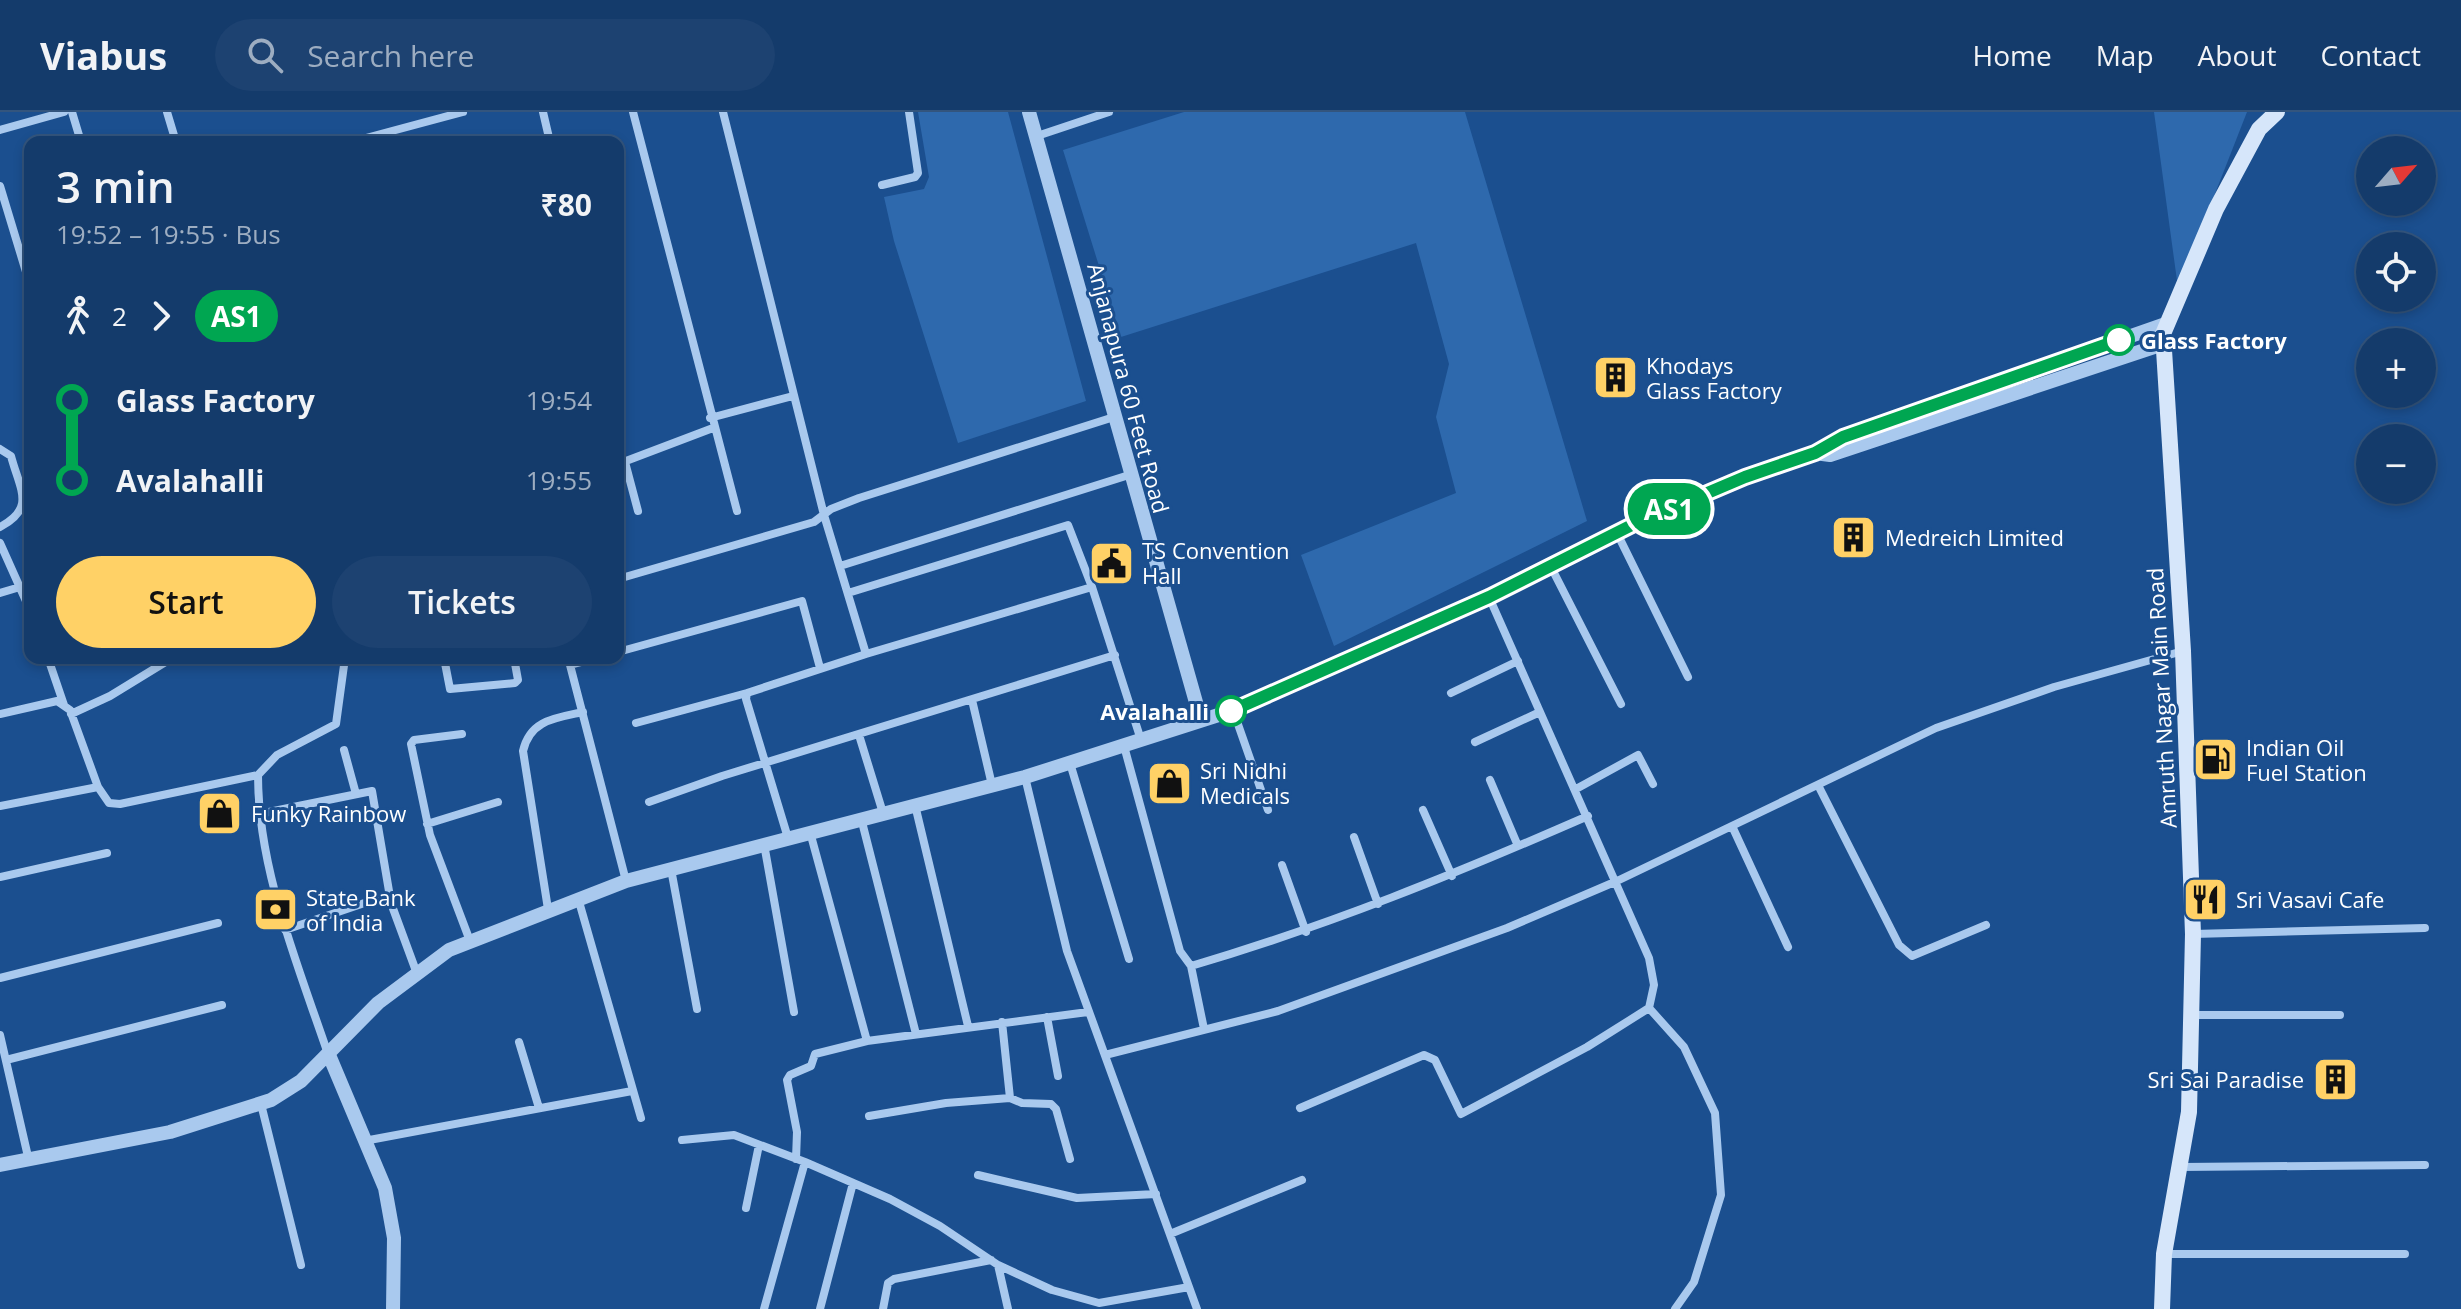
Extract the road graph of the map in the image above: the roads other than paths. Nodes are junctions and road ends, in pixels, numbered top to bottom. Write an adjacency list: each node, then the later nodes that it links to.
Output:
1 (64, 112): 13 (street)
2 (72, 112): 14 (street)
3 (167, 112): 15 (street)
4 (463, 112): 16 (street)
5 (543, 112): 17 (street)
6 (633, 112): 26 (street)
7 (723, 112): 24 (street)
8 (909, 112): 19 (street)
9 (1029, 112): 18 (street, Anjanapura 60 Feet Road)
10 (1109, 112): 12 (street)
11 (2277, 112): 22 (main road, Amruth Nagar Main Road)
12 (1088, 115): 18 (street)
13 (0, 130)
14 (79, 136)
15 (174, 136)
16 (373, 136)
17 (549, 136)
18 (1037, 136): 25 (street, Anjanapura 60 Feet Road)
19 (882, 185)
20 (0, 186): 21 (street)
21 (24, 265)
22 (2168, 323): 23 (main road, Amruth Nagar Main Road); 28 (street)
23 (2163, 344): 28 (street); 48 (main road, Amruth Nagar Main Road)
24 (793, 396): 26 (street); 34 (street)
25 (1114, 417): 31 (street, Anjanapura 60 Feet Road); 34 (street)
26 (712, 423): 29 (street); 33 (street)
27 (0, 449): 35 (street)
28 (1815, 453): 36 (street)
29 (624, 462)
30 (624, 471): 32 (street)
31 (1129, 475): 39 (street); 70 (street, Anjanapura 60 Feet Road)
32 (638, 511)
33 (737, 511)
34 (824, 515): 39 (street); 40 (street)
35 (0, 527)
36 (1617, 533): 38 (street); 59 (street)
37 (0, 543): 41 (street)
38 (1550, 564): 46 (street); 63 (street)
39 (840, 566): 44 (street)
40 (624, 577)
41 (20, 587): 43 (street); 45 (street)
42 (1092, 587): 44 (street); 49 (street); 50 (street)
43 (0, 593)
44 (848, 593): 49 (street)
45 (24, 596)
46 (1489, 597): 51 (street); 65 (street)
47 (624, 650): 58 (street)
48 (2183, 651): 85 (street); 122 (main road, Amruth Nagar Main Road)
49 (866, 654): 58 (street)
50 (1115, 655): 62 (street); 74 (street)
51 (1518, 661): 61 (street); 67 (street)
52 (50, 664): 64 (street)
53 (162, 664): 69 (street)
54 (344, 664): 80 (street)
55 (445, 664): 56 (street)
56 (515, 664)
57 (570, 664): 66 (street)
58 (820, 668): 60 (street)
59 (1688, 677)
60 (747, 693): 71 (street); 79 (street)
61 (1451, 693)
62 (972, 700): 73 (street); 84 (street)
63 (1621, 704)
64 (64, 705): 68 (street); 69 (street)
65 (1233, 710): 70 (street); 93 (street)
66 (583, 712): 111 (street); 116 (street)
67 (1540, 712): 75 (street); 87 (street)
68 (0, 714)
69 (71, 714): 86 (street)
70 (1201, 720): 74 (street)
71 (636, 723)
72 (462, 734): 99 (street)
73 (859, 735): 79 (street); 95 (street)
74 (1142, 741): 76 (street)
75 (1475, 742)
76 (1124, 746): 78 (street); 126 (street)
77 (344, 750): 88 (street)
78 (1070, 763): 81 (street); 125 (street)
79 (766, 764): 90 (street); 103 (street)
80 (258, 775): 86 (street); 96 (street)
81 (1025, 777): 84 (street); 133 (street)
82 (1490, 780): 105 (street)
83 (1653, 784): 87 (street)
84 (992, 785): 91 (street)
85 (1818, 785): 100 (street); 118 (street)
86 (98, 787): 92 (street)
87 (1576, 789): 97 (street)
88 (356, 794): 96 (street); 113 (street)
89 (498, 802): 99 (street)
90 (649, 802)
91 (915, 805): 95 (street); 138 (street)
92 (0, 806)
93 (1268, 810)
94 (1423, 810): 109 (street)
95 (883, 813): 98 (street)
96 (259, 814): 120 (street)
97 (1588, 816): 105 (street); 112 (street)
98 (861, 818): 101 (street); 140 (street)
99 (427, 824): 123 (street)
100 (1732, 826): 112 (street); 124 (street)
101 (810, 832): 103 (street); 142 (street)
102 (1354, 837): 115 (street)
103 (788, 838): 104 (street)
104 (764, 844): 108 (street); 132 (street)
105 (1518, 846): 109 (street)
106 (107, 853): 110 (street)
107 (1282, 865): 121 (street)
108 (671, 869): 111 (street); 131 (street)
109 (1452, 876): 115 (street)
110 (0, 877)
111 (626, 881): 114 (street)
112 (1617, 881): 130 (street); 139 (street)
113 (390, 897): 120 (street); 127 (street)
114 (578, 898): 116 (street); 148 (street)
115 (1378, 904): 121 (street)
116 (548, 909): 123 (street)
117 (218, 923): 128 (street)
118 (1986, 925)
119 (2425, 928): 122 (street)
120 (285, 930): 144 (street)
121 (1306, 932): 126 (street)
122 (2193, 934): 134 (main road, Amruth Nagar Main Road)
123 (470, 941): 127 (street)
124 (1788, 947)
125 (1129, 959)
126 (1191, 966): 139 (street)
127 (416, 971): 144 (street)
128 (0, 978)
129 (222, 1005): 146 (street)
130 (1649, 1008): 152 (street); 182 (street)
131 (697, 1009)
132 (794, 1012)
133 (1088, 1012): 136 (street); 145 (street)
134 (2191, 1015): 135 (street); 163 (main road, Amruth Nagar Main Road)
135 (2340, 1015)
136 (1047, 1017): 137 (street); 147 (street)
137 (1002, 1022): 138 (street); 149 (street)
138 (968, 1026): 140 (street)
139 (1204, 1029): 145 (street)
140 (916, 1034): 142 (street)
141 (0, 1035): 146 (street)
142 (867, 1041): 159 (street)
143 (519, 1042): 151 (street)
144 (329, 1055): 150 (street); 156 (street)
145 (1105, 1055): 167 (street)
146 (6, 1060): 160 (street)
147 (1058, 1076)
148 (632, 1091): 151 (street); 154 (street)
149 (1010, 1098): 153 (street); 158 (street)
150 (261, 1104): 160 (street); 173 (street)
151 (539, 1108): 156 (street)
152 (1300, 1108)
153 (869, 1116)
154 (641, 1118)
155 (682, 1140): 157 (street)
156 (364, 1141): 176 (street)
157 (759, 1145): 159 (street); 168 (street)
158 (1070, 1159)
159 (801, 1161): 166 (street); 177 (street)
160 (29, 1162): 161 (street)
161 (0, 1165)
162 (2425, 1165): 163 (street)
163 (2181, 1167): 170 (main road, Amruth Nagar Main Road)
164 (978, 1175): 167 (street)
165 (1302, 1180): 169 (street)
166 (853, 1183): 172 (street); 178 (street)
167 (1156, 1194): 169 (street)
168 (746, 1208)
169 (1170, 1234): 174 (street)
170 (2164, 1254): 171 (street); 183 (main road, Amruth Nagar Main Road)
171 (2405, 1254)
172 (995, 1262): 175 (street); 179 (street); 180 (street)
173 (301, 1265)
174 (1189, 1287): 175 (street); 181 (street)
175 (1099, 1306)
176 (393, 1309)
177 (764, 1309)
178 (820, 1309)
179 (883, 1309)
180 (1008, 1309)
181 (1197, 1309)
182 (1675, 1309)
183 (2162, 1309)

